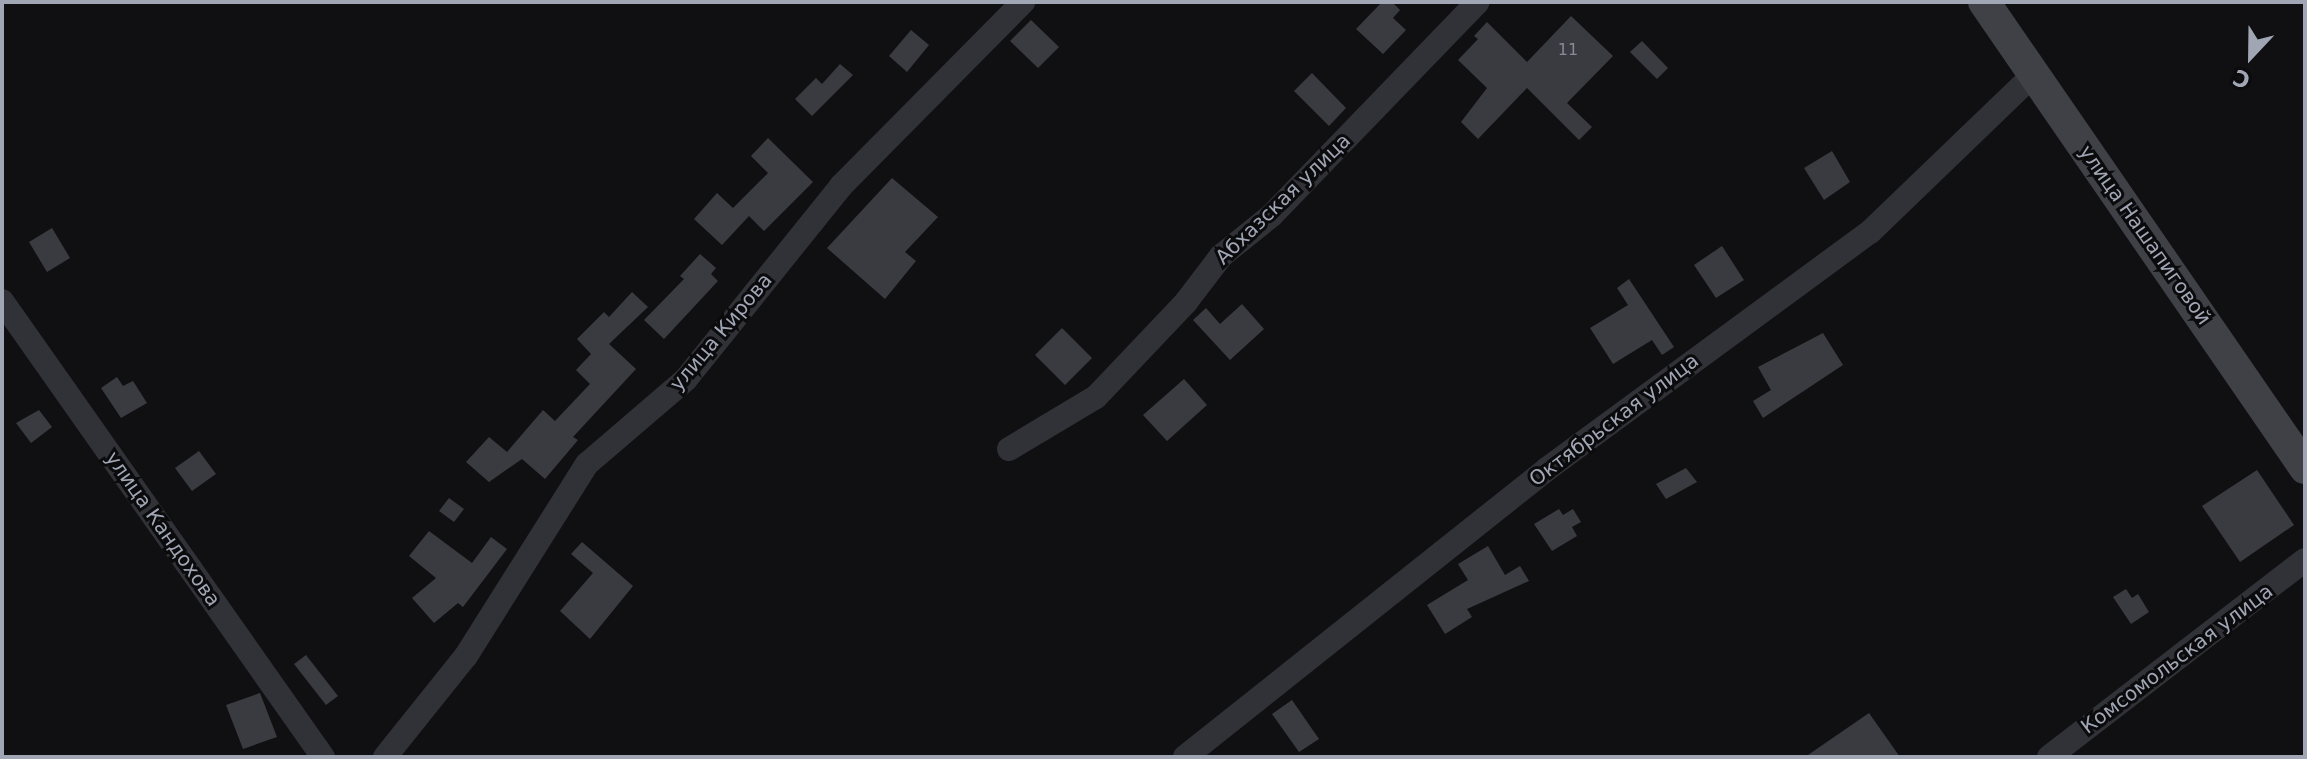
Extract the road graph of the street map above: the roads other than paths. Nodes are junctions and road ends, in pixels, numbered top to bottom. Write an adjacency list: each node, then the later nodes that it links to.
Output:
1 (1023, 2): 10 (street, улица Кирова)
2 (1478, 2): 6 (street, Абхазская улица)
3 (1984, 2): 4 (street, улица Нашапиговой)
4 (2034, 74): 7 (street, улица Нашапиговой); 11 (street, Октябрьская улица)
5 (2, 301): 9 (street, улица Кандохова)
6 (1009, 449)
7 (2305, 468)
8 (2305, 560): 12 (street, Комсомольская улица)
9 (323, 757)
10 (385, 757)
11 (1185, 757)
12 (2049, 757)

